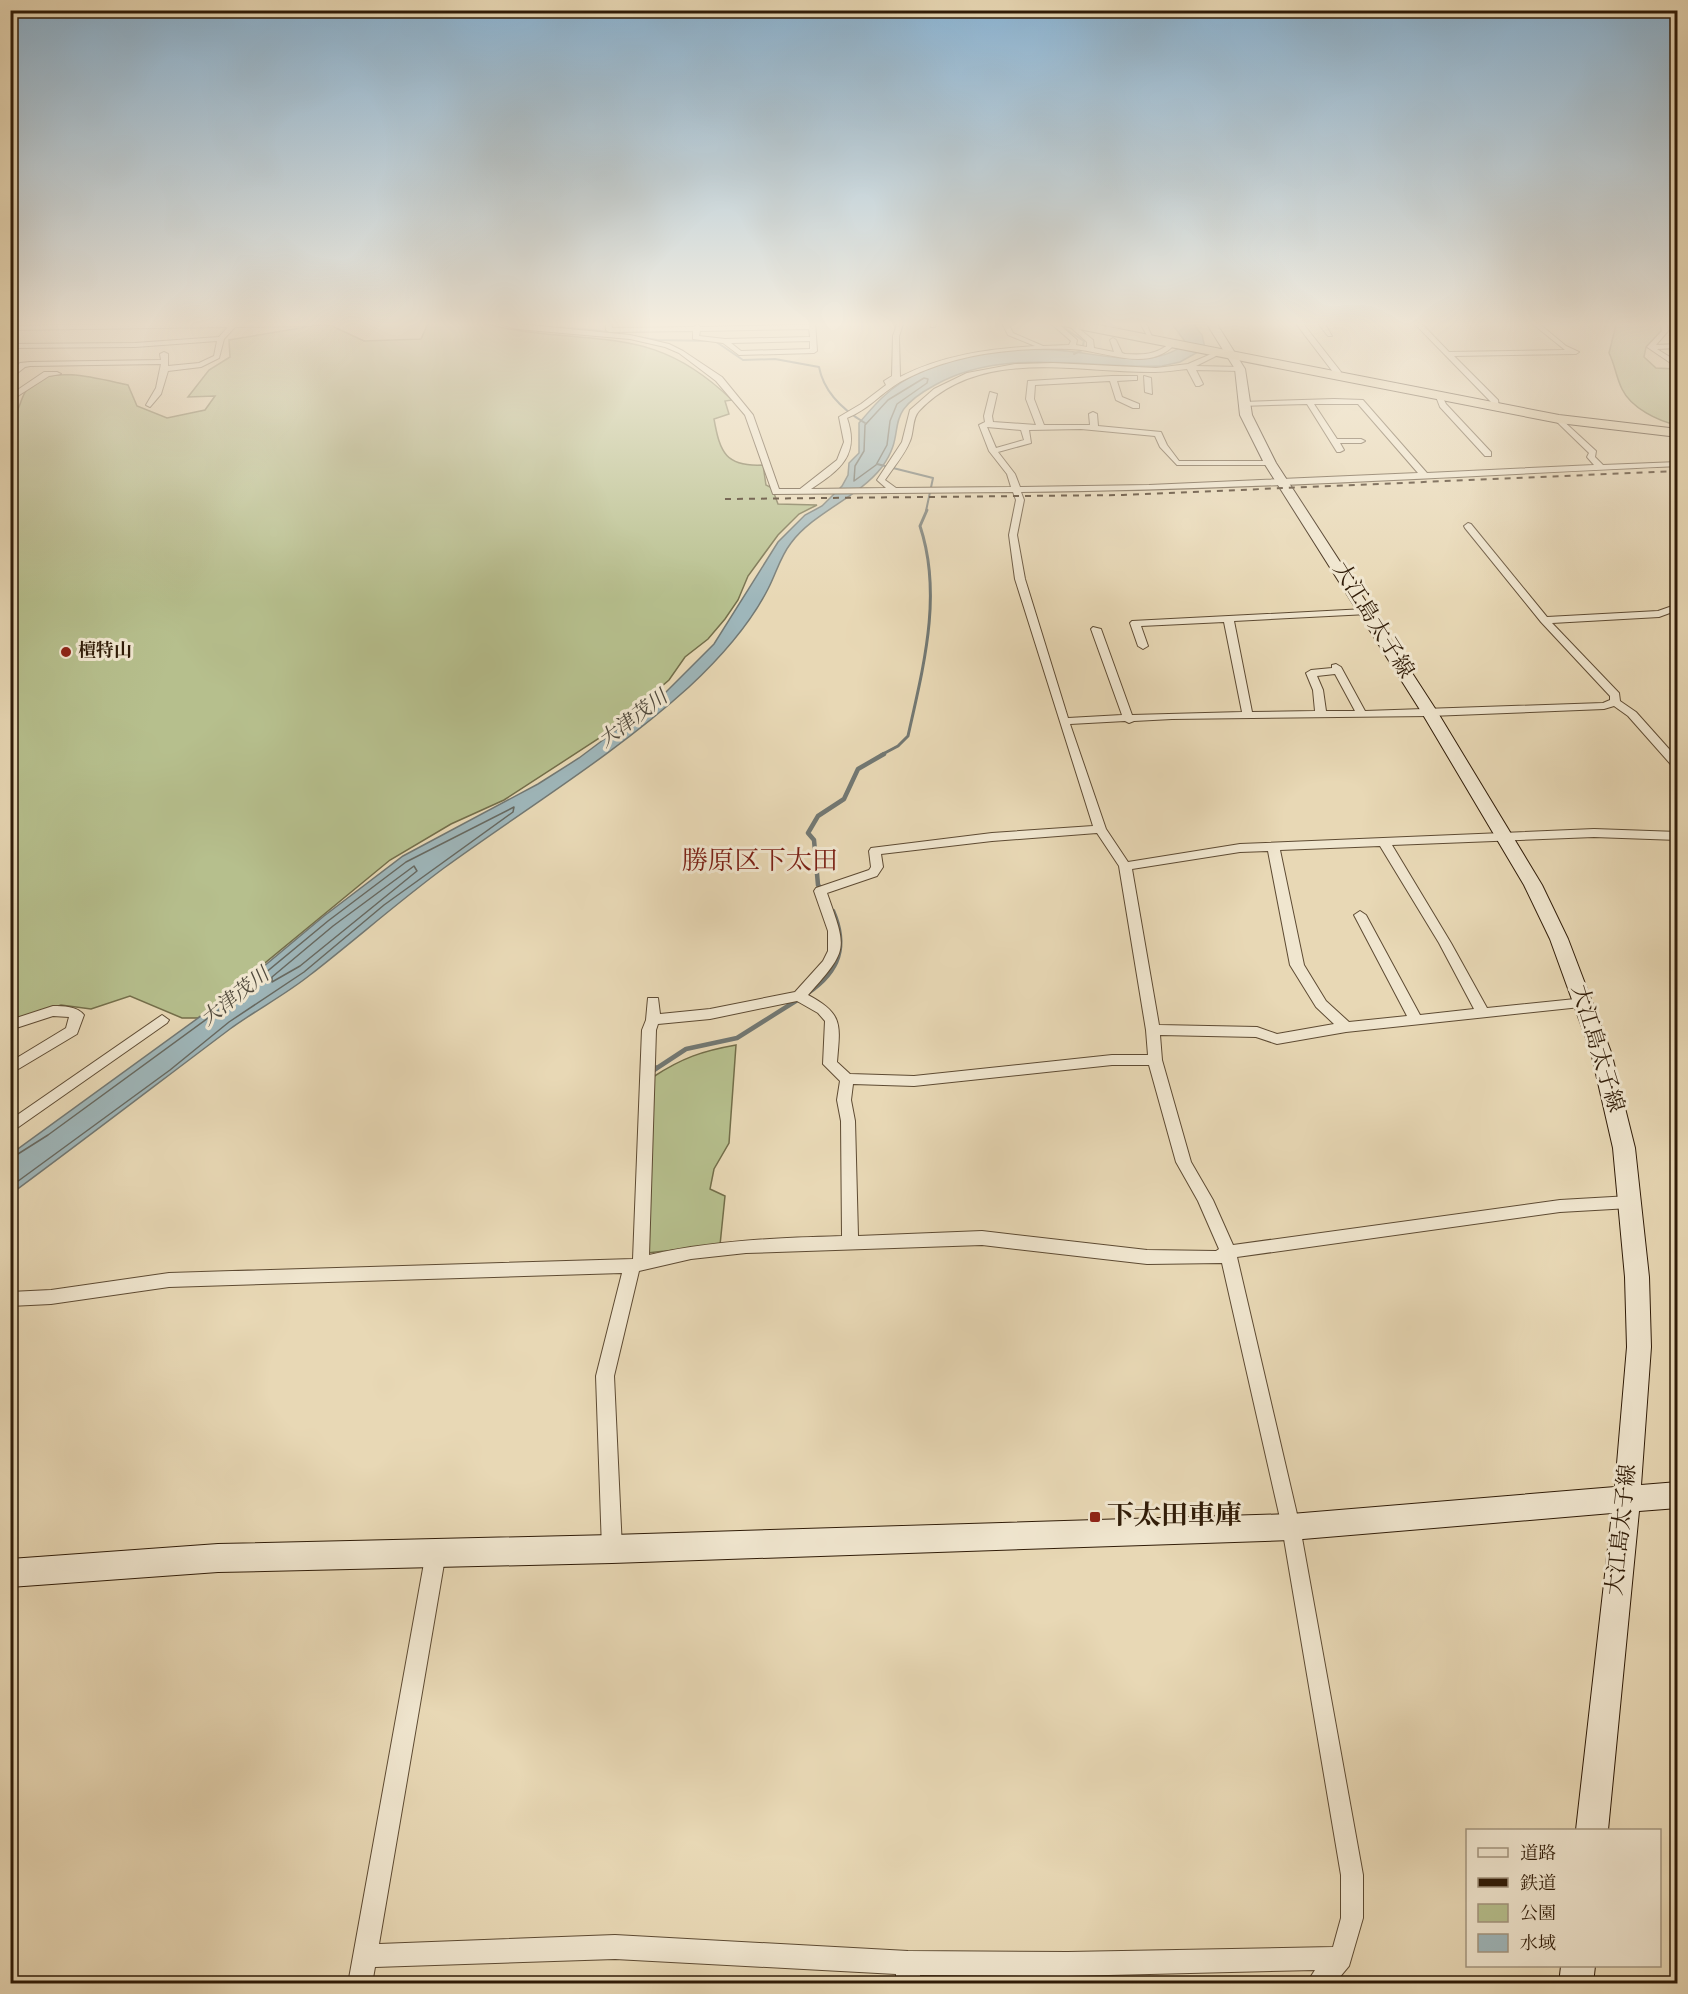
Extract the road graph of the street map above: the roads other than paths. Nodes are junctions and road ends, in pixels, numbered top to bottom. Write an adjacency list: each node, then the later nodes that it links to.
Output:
1 (748, 414): 29 (street)
2 (850, 414): 29 (street)
3 (913, 414): 30 (street)
4 (988, 414): 13 (street)
5 (1036, 414): 14 (street)
6 (1093, 414): 15 (street)
7 (1246, 414): 23 (main road, 大江島太子線)
8 (1317, 414): 18 (street)
9 (1371, 414): 26 (street)
10 (1451, 414): 22 (street)
11 (1533, 414): 12 (highway)
12 (1559, 419): 17 (highway); 25 (street)
13 (989, 424): 16 (street); 21 (street)
14 (1040, 426): 15 (street); 16 (street)
15 (1094, 428): 23 (street)
16 (1025, 429): 21 (street)
17 (1675, 434)
18 (1334, 441): 19 (street); 20 (street)
19 (1361, 441)
20 (1340, 450)
21 (993, 451): 28 (street)
22 (1488, 454)
23 (1270, 463): 27 (main road, 大江島太子線)
24 (1677, 464): 25 (street)
25 (1602, 469): 26 (street)
26 (1426, 477): 27 (street)
27 (1283, 483): 28 (street); 33 (main road, 大江島太子線)
28 (1017, 490): 30 (street); 44 (street)
29 (803, 491): 30 (street)
30 (894, 491)
31 (1468, 526): 35 (street)
32 (1677, 607): 35 (street)
33 (1365, 612): 34 (street); 39 (main road, 大江島太子線)
34 (1229, 620): 37 (street); 42 (street)
35 (1544, 620): 38 (street)
36 (1096, 629): 43 (street)
37 (1143, 646)
38 (1615, 702): 39 (street); 45 (street)
39 (1430, 713): 40 (street); 48 (main road, 大江島太子線)
40 (1362, 714): 41 (street); 41 (street)
41 (1321, 715): 42 (street)
42 (1248, 716): 43 (street)
43 (1129, 720): 44 (street)
44 (1064, 721): 46 (street)
45 (1677, 766)
46 (1100, 829): 51 (street); 53 (street)
47 (1677, 836): 48 (street)
48 (1505, 837): 49 (street); 55 (main road, 大江島太子線)
49 (1385, 844): 50 (street); 56 (street)
50 (1273, 848): 51 (street); 61 (street)
51 (1125, 866): 62 (street)
52 (1360, 915): 59 (street)
53 (804, 998): 58 (street); 65 (street)
54 (653, 1001): 58 (street)
55 (1585, 1003): 56 (street); 67 (main road, 大江島太子線)
56 (1483, 1013): 59 (street)
57 (162, 1020): 66 (street)
58 (653, 1020): 70 (street)
59 (1417, 1021): 61 (street)
60 (10, 1025): 64 (street)
61 (1346, 1027): 62 (street)
62 (1153, 1030): 63 (street)
63 (1155, 1060): 65 (street); 69 (street)
64 (10, 1069)
65 (847, 1079): 68 (street)
66 (10, 1128)
67 (1630, 1202): 69 (street); 73 (main road, 大江島太子線)
68 (850, 1244): 69 (street); 70 (street)
69 (1228, 1252): 74 (street)
70 (637, 1264): 71 (street); 75 (street)
71 (10, 1299)
72 (1677, 1495): 73 (main road)
73 (1627, 1500): 74 (main road); 78 (main road, 大江島太子線)
74 (1290, 1527): 75 (main road); 80 (street)
75 (612, 1549): 76 (main road)
76 (436, 1552): 77 (main road); 79 (street)
77 (10, 1573)
78 (1592, 1829)
79 (366, 1956): 82 (street); 83 (street)
80 (1341, 1958): 82 (street); 84 (street)
81 (1578, 1967): 85 (main road)
82 (908, 1973)
83 (360, 1983)
84 (1318, 1983)
85 (1576, 1983)

